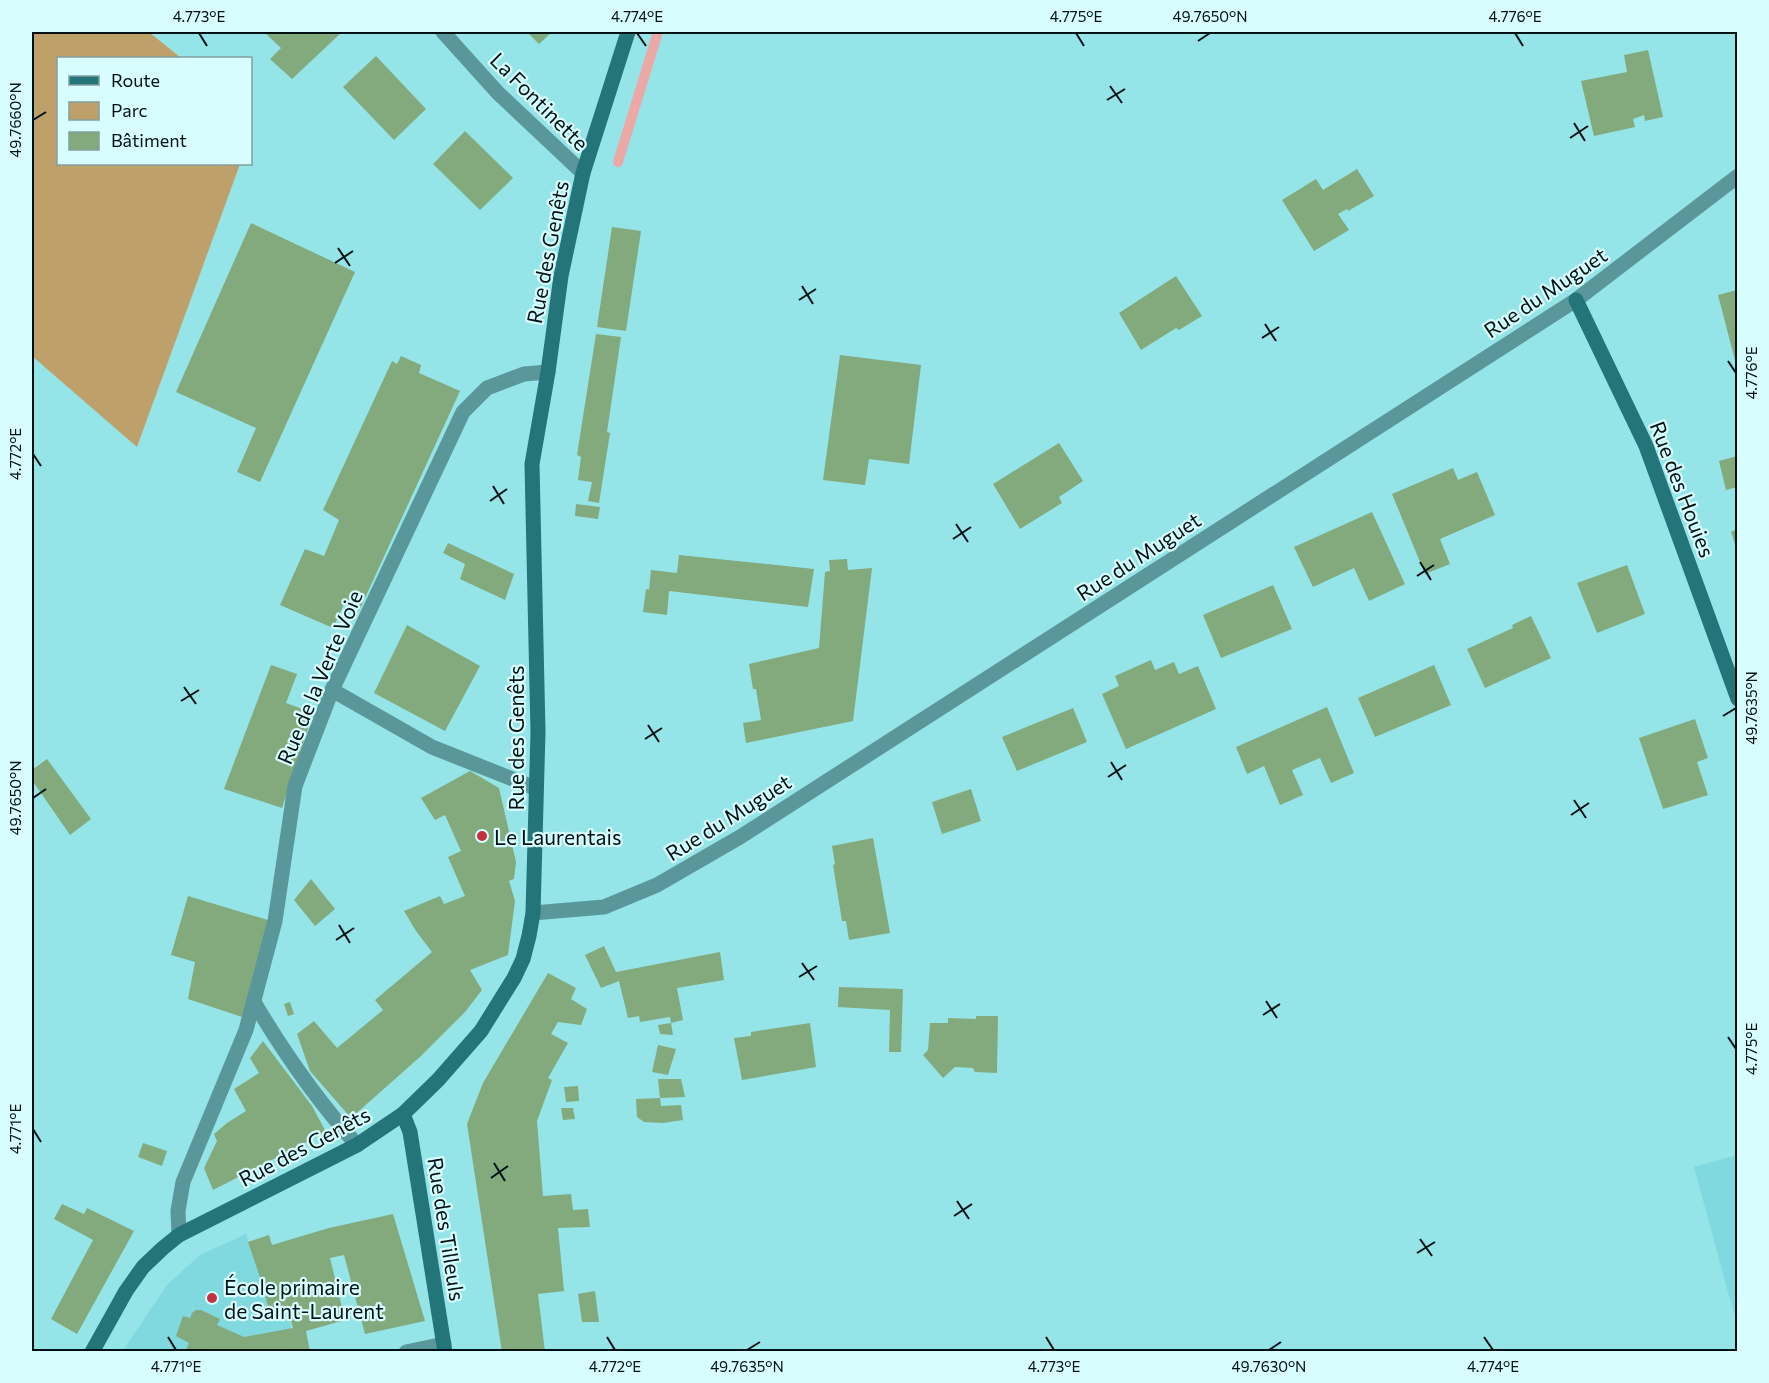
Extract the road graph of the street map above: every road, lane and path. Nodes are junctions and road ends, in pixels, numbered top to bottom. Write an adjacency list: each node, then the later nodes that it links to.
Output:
1 (443, 32): 3 (street, La Fontinette)
2 (628, 32): 3 (main road, Rue des Genêts)
3 (583, 173): 6 (main road, Rue des Genêts)
4 (1737, 176): 5 (street, Rue du Muguet)
5 (1576, 300): 8 (main road, Rue des Houies); 10 (street, Rue du Muguet)
6 (548, 372): 7 (street, Rue de la Verte Voie); 9 (main road, Rue des Genêts)
7 (332, 690): 9 (street); 11 (street, Rue de la Verte Voie)
8 (1737, 699)
9 (536, 788): 10 (main road, Rue des Genêts)
10 (532, 913): 12 (main road, Rue des Genêts)
11 (254, 1002): 13 (street); 14 (street, Rue de la Verte Voie)
12 (403, 1114): 13 (main road, Rue des Genêts); 15 (main road, Rue des Tilleuls)
13 (357, 1145): 14 (main road, Rue des Genêts)
14 (179, 1235): 16 (main road, Rue des Genêts)
15 (445, 1348): 17 (street)
16 (92, 1352)
17 (406, 1352)

